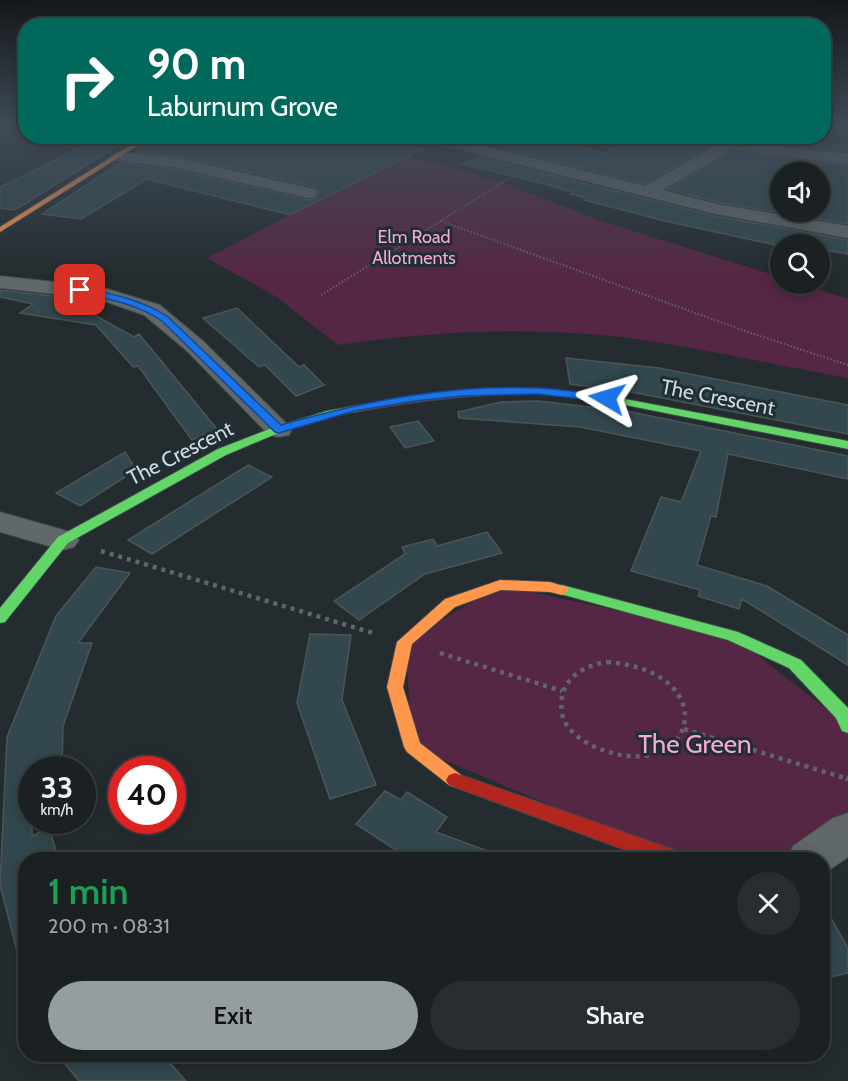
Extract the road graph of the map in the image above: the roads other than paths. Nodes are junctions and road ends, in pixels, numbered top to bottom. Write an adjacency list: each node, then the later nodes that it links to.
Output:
1 (87, 176): 7 (street)
2 (236, 176): 6 (street)
3 (586, 176): 5 (street)
4 (674, 176): 5 (street)
5 (647, 192): 8 (street)
6 (309, 193)
7 (0, 230)
8 (848, 232)
9 (0, 282): 10 (street)
10 (279, 429): 11 (street, The Crescent); 13 (street, The Crescent)
11 (848, 445)
12 (0, 522): 13 (street)
13 (63, 540): 14 (street, The Crescent)
14 (0, 618)
15 (848, 726): 17 (street)
16 (848, 832): 18 (street)
17 (654, 852)
18 (820, 852)

